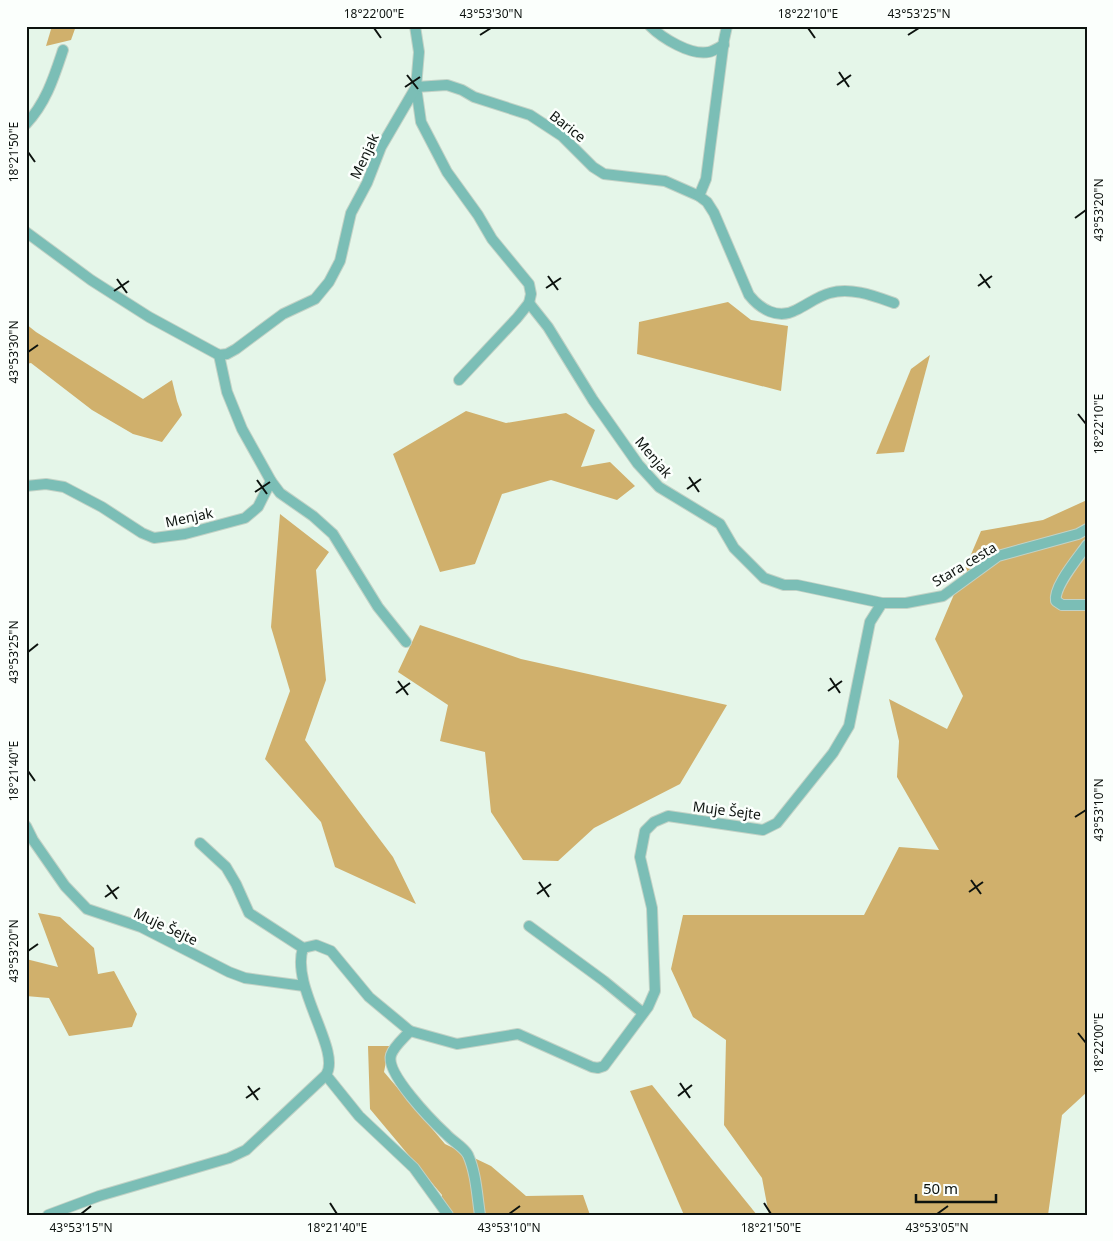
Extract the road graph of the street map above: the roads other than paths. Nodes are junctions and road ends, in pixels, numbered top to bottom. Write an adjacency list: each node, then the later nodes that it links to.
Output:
1 (415, 26): 6 (street, Menjak)
2 (650, 26): 4 (street)
3 (728, 26): 4 (street)
4 (724, 46): 8 (street)
5 (63, 50): 7 (street)
6 (416, 87): 8 (street, Barice); 10 (street, Menjak); 12 (street, Menjak)
7 (26, 124)
8 (698, 196): 11 (street, Barice)
9 (26, 232): 12 (street)
10 (529, 303): 13 (street); 18 (street, Menjak)
11 (894, 303)
12 (219, 355): 14 (street)
13 (459, 380)
14 (271, 481): 15 (street, Menjak); 20 (street)
15 (26, 486)
16 (1087, 529): 18 (street, Stara cesta)
17 (1087, 545): 19 (street)
18 (882, 603): 26 (street, Muje Šejte)
19 (1087, 605)
20 (406, 642)
21 (26, 826): 25 (street, Muje Šejte)
22 (200, 843): 24 (street)
23 (530, 926): 26 (street)
24 (303, 948): 25 (street); 27 (street, Muje Šejte)
25 (304, 986): 28 (street)
26 (644, 1013): 27 (street, Muje Šejte)
27 (410, 1031): 31 (street)
28 (326, 1075): 29 (street); 30 (street)
29 (48, 1215)
30 (448, 1215)
31 (480, 1215)

